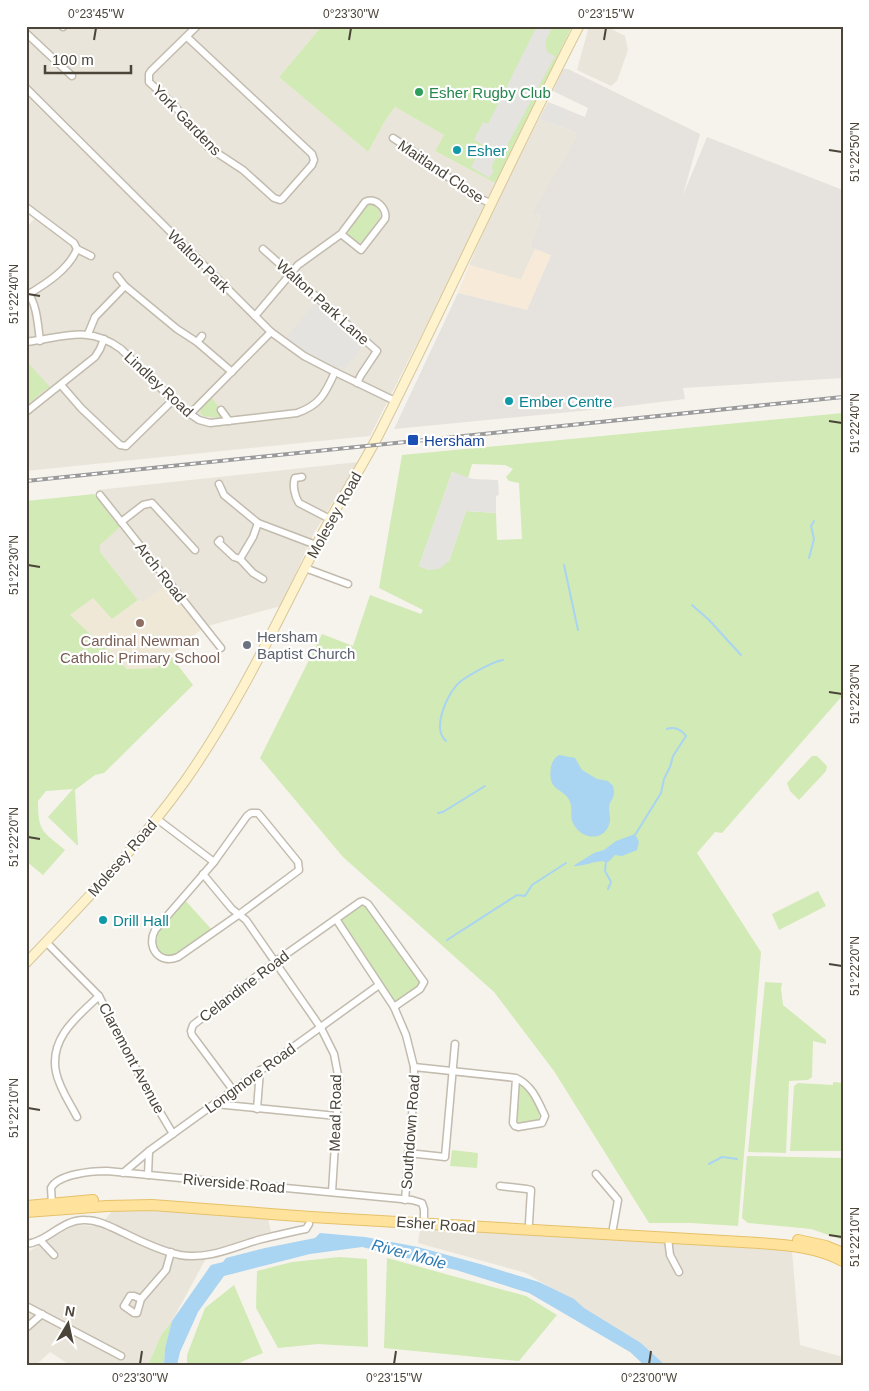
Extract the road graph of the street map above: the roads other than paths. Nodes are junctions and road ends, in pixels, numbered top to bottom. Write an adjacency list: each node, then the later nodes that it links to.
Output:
1 (196, 26): 4 (street, York Gardens)
2 (579, 26): 8 (street, Molesey Road)
3 (26, 33): 5 (street)
4 (186, 37): 4 (street, York Gardens)
5 (72, 76)
6 (26, 88): 18 (street, Walton Park)
7 (393, 138): 8 (street, Maitland Close)
8 (490, 203): 31 (street, Molesey Road)
9 (26, 207): 11 (street)
10 (341, 234): 10 (street); 14 (street)
11 (77, 248): 13 (street); 17 (street)
12 (263, 249): 14 (street, Walton Park Lane)
13 (91, 256)
14 (292, 273): 18 (street); 28 (street, Walton Park Lane)
15 (117, 276): 16 (street)
16 (126, 286): 20 (street); 25 (street)
17 (28, 293): 23 (street)
18 (254, 316): 19 (street, Walton Park)
19 (271, 332): 26 (street); 27 (street, Walton Park)
20 (88, 334): 22 (street, Lindley Road); 23 (street, Lindley Road)
21 (202, 336): 25 (street)
22 (104, 339): 29 (street); 30 (street, Lindley Road)
23 (40, 341): 24 (street, Lindley Road)
24 (26, 342)
25 (197, 342): 26 (street)
26 (232, 372): 34 (street)
27 (335, 372): 28 (street, Walton Park); 35 (street, Lindley Road)
28 (358, 383): 31 (street, Walton Park)
29 (61, 385): 30 (street); 33 (street)
30 (173, 400): 34 (street, Lindley Road)
31 (395, 401): 39 (street, Molesey Road)
32 (220, 410): 35 (street)
33 (26, 412)
34 (190, 414): 35 (street, Lindley Road)
35 (229, 421)
36 (302, 477): 39 (street)
37 (220, 484): 41 (street)
38 (100, 495): 40 (street, Arch Road)
39 (330, 519): 43 (street, Molesey Road)
40 (121, 522): 44 (street); 49 (street, Arch Road)
41 (258, 524): 43 (street); 45 (street)
42 (220, 540): 45 (street)
43 (316, 545): 46 (street, Molesey Road)
44 (195, 550)
45 (240, 559): 47 (street)
46 (305, 568): 48 (street); 50 (street, Molesey Road)
47 (263, 579)
48 (348, 584)
49 (221, 648)
50 (157, 819): 51 (street); 55 (street, Molesey Road)
51 (214, 862): 52 (street); 53 (street)
52 (203, 874): 53 (street, Mead Road); 53 (street)
53 (238, 914): 56 (street, Mead Road)
54 (336, 919): 56 (street, Celandine Road); 58 (street, Southdown Road); 60 (street)
55 (46, 942): 57 (street, Molesey Road); 59 (street, Claremont Avenue)
56 (275, 962): 61 (street, Mead Road); 67 (street, Celandine Road)
57 (26, 963)
58 (378, 985): 60 (street, Southdown Road); 61 (street, Longmore Road)
59 (100, 996): 71 (street); 72 (street, Claremont Avenue)
60 (394, 1007): 63 (street, Southdown Road)
61 (321, 1028): 64 (street, Longmore Road); 70 (street, Mead Road)
62 (455, 1044): 65 (street)
63 (414, 1067): 65 (street); 74 (street, Southdown Road)
64 (260, 1070): 67 (street, Longmore Road); 69 (street)
65 (453, 1071): 66 (street); 74 (street)
66 (516, 1078): 66 (street)
67 (232, 1090): 68 (street, Longmore Road)
68 (215, 1104): 69 (street); 72 (street, Longmore Road)
69 (257, 1109): 70 (street)
70 (337, 1116): 79 (street, Mead Road)
71 (77, 1117)
72 (173, 1134): 73 (street, Longmore Road)
73 (149, 1151): 75 (street, Longmore Road); 77 (street)
74 (408, 1153): 80 (street, Southdown Road)
75 (123, 1172): 77 (street, Riverside Road); 81 (street, Riverside Road)
76 (596, 1174): 87 (street)
77 (148, 1175): 79 (street, Riverside Road)
78 (500, 1186): 86 (street)
79 (332, 1192): 80 (street, Riverside Road)
80 (405, 1200): 84 (street, Riverside Road)
81 (52, 1203): 82 (main road, Esher Road); 84 (main road, Esher Road)
82 (26, 1206)
83 (26, 1212): 88 (main road, Esher Road)
84 (424, 1217): 86 (main road, Esher Road)
85 (310, 1224): 91 (street)
86 (529, 1224): 87 (main road, Esher Road)
87 (613, 1228): 92 (main road, Esher Road)
88 (668, 1238): 94 (main road, Esher Road); 95 (street)
89 (40, 1240): 90 (street); 91 (street); 93 (street)
90 (27, 1245)
91 (171, 1252): 96 (street)
92 (843, 1253)
93 (54, 1255)
94 (843, 1261)
95 (679, 1272)
96 (141, 1299)
97 (26, 1306): 98 (street)
98 (42, 1314): 99 (street); 100 (street)
99 (26, 1328)
100 (121, 1356)

